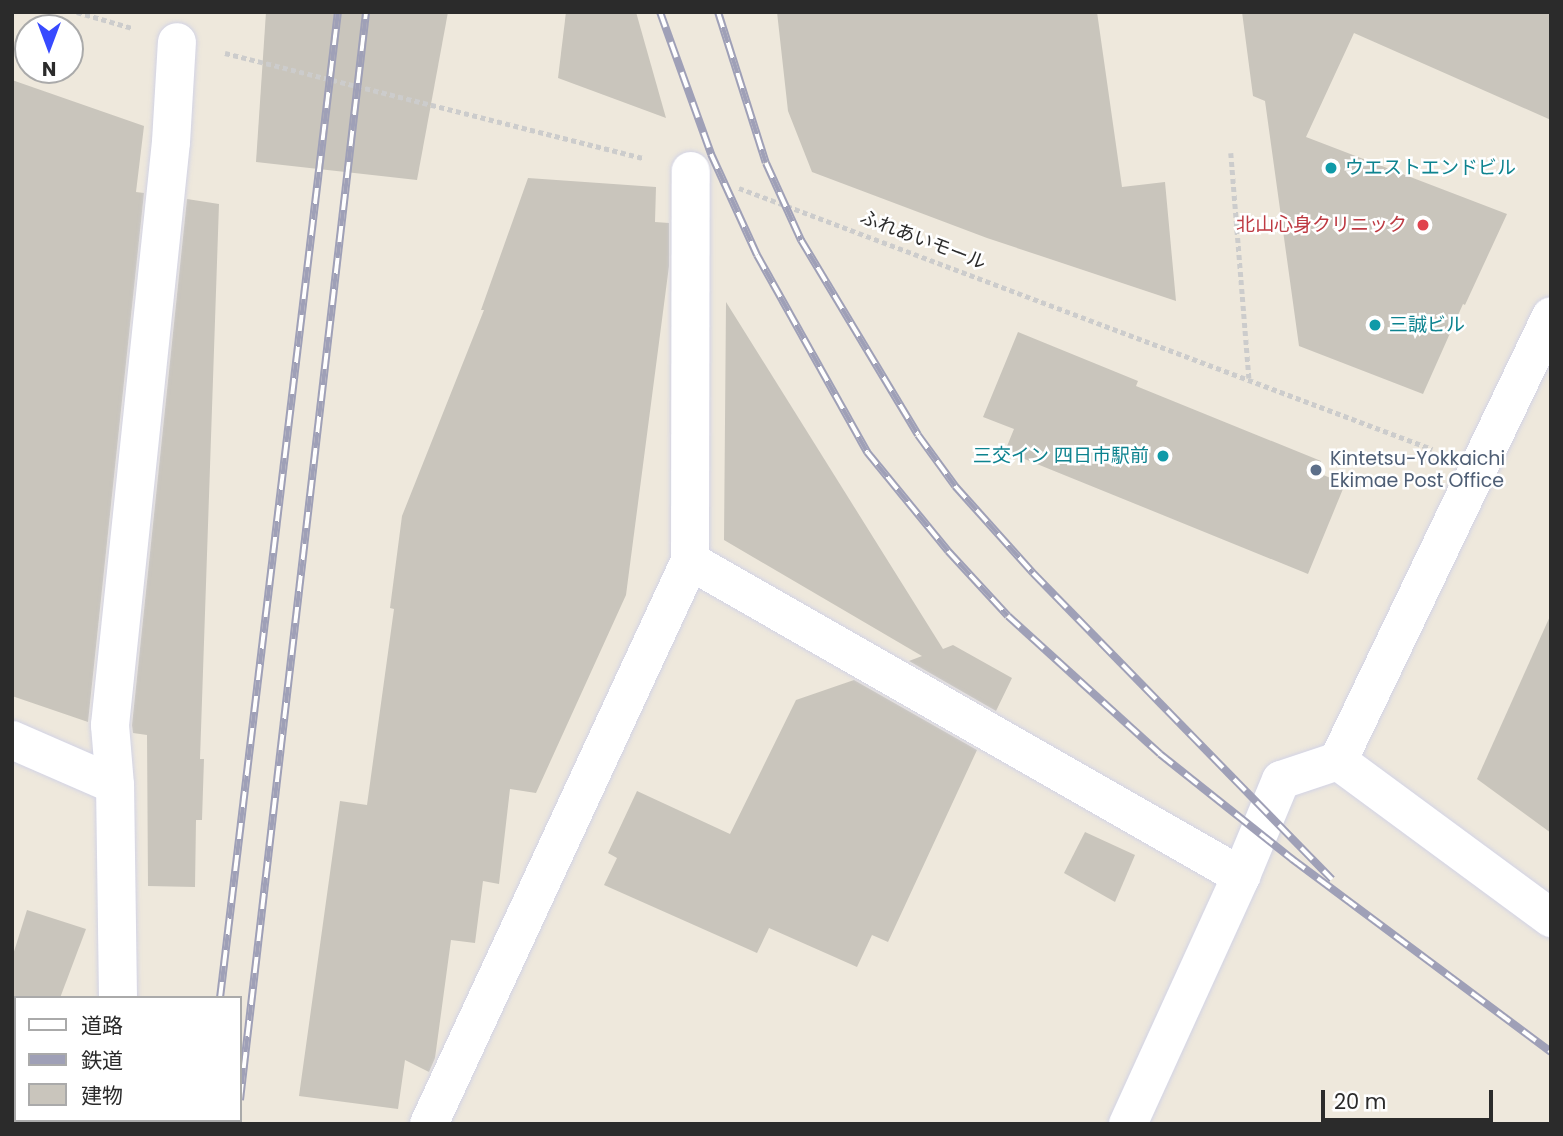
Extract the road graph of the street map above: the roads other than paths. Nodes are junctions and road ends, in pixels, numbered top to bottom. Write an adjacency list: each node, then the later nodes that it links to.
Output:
1 (177, 42): 7 (street)
2 (691, 171): 4 (street)
3 (1551, 316): 6 (street)
4 (690, 561): 8 (street); 11 (street)
5 (12, 740): 7 (street)
6 (1338, 761): 8 (street); 9 (street)
7 (115, 785): 10 (street)
8 (1241, 876): 12 (street)
9 (1551, 918)
10 (118, 996)
11 (429, 1124)
12 (1128, 1124)

